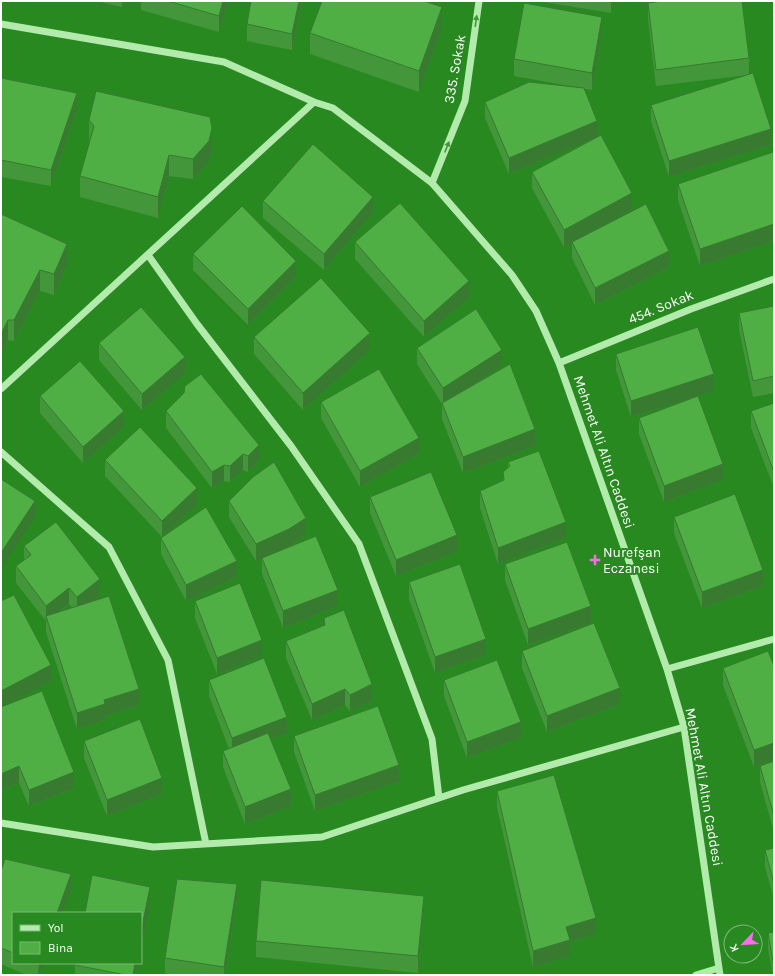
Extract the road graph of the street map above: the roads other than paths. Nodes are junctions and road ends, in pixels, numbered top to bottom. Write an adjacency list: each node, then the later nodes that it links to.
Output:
1 (479, 1): 4 (street, 335. Sokak, one-way to 1)
2 (1, 24): 3 (street, Mehmet Ali Altın Caddesi)
3 (314, 102): 4 (street, Mehmet Ali Altın Caddesi); 5 (street)
4 (432, 183): 7 (street, Mehmet Ali Altın Caddesi)
5 (148, 255): 8 (street); 13 (street)
6 (774, 279): 7 (street, 454. Sokak)
7 (559, 363): 11 (street, Mehmet Ali Altın Caddesi)
8 (1, 389)
9 (1, 452): 15 (street)
10 (774, 639): 11 (street)
11 (667, 669): 12 (street, Mehmet Ali Altın Caddesi)
12 (684, 727): 13 (street); 16 (street, Mehmet Ali Altın Caddesi)
13 (439, 798): 15 (street)
14 (1, 823): 15 (street)
15 (206, 844)
16 (720, 972): 17 (street)
17 (696, 975)

